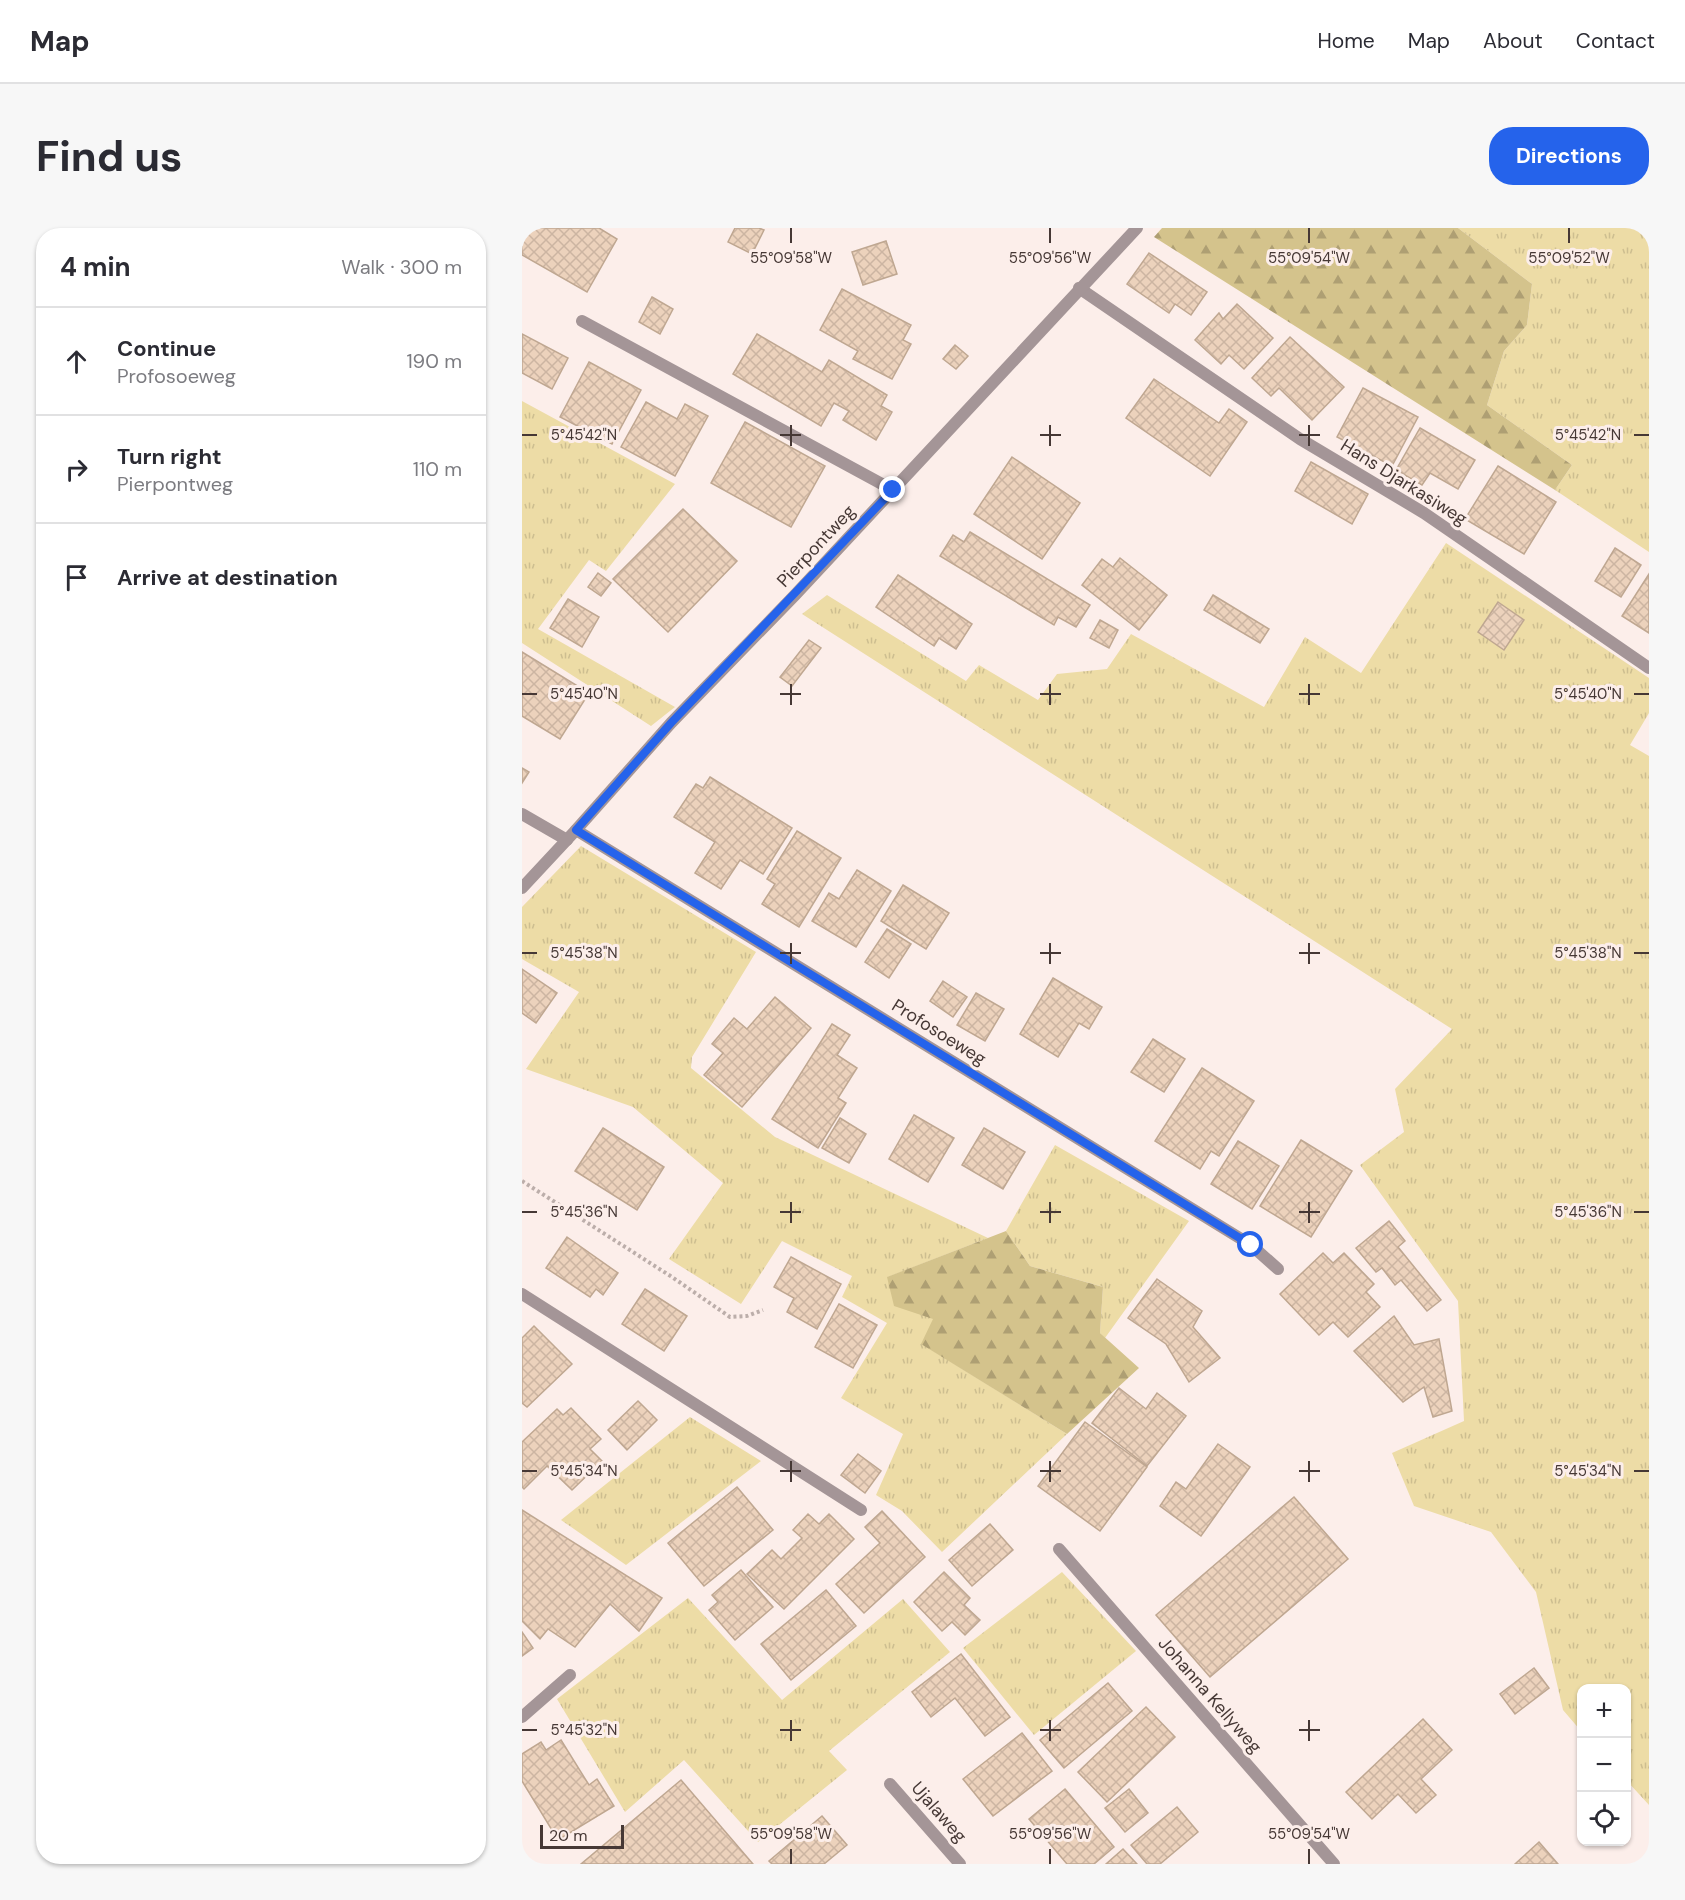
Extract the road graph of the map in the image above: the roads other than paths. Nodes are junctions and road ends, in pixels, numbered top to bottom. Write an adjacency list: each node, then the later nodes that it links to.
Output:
1 (1137, 228): 2 (street, Pierpontweg)
2 (1079, 288): 4 (street, Pierpontweg); 5 (street, Hans Djarkasiweg)
3 (582, 321): 4 (street)
4 (893, 490): 7 (street, Pierpontweg)
5 (1649, 668)
6 (522, 814): 8 (street)
7 (576, 830): 8 (street, Pierpontweg); 10 (street, Profosoeweg)
8 (567, 840): 9 (street, Pierpontweg)
9 (522, 888)
10 (1278, 1269)
11 (522, 1294): 12 (street)
12 (861, 1509)
13 (1059, 1549): 18 (street, Johanna Kellyweg)
14 (570, 1675): 15 (street)
15 (522, 1717)
16 (890, 1784): 17 (street, Ujalaweg)
17 (960, 1864)
18 (1334, 1864)

